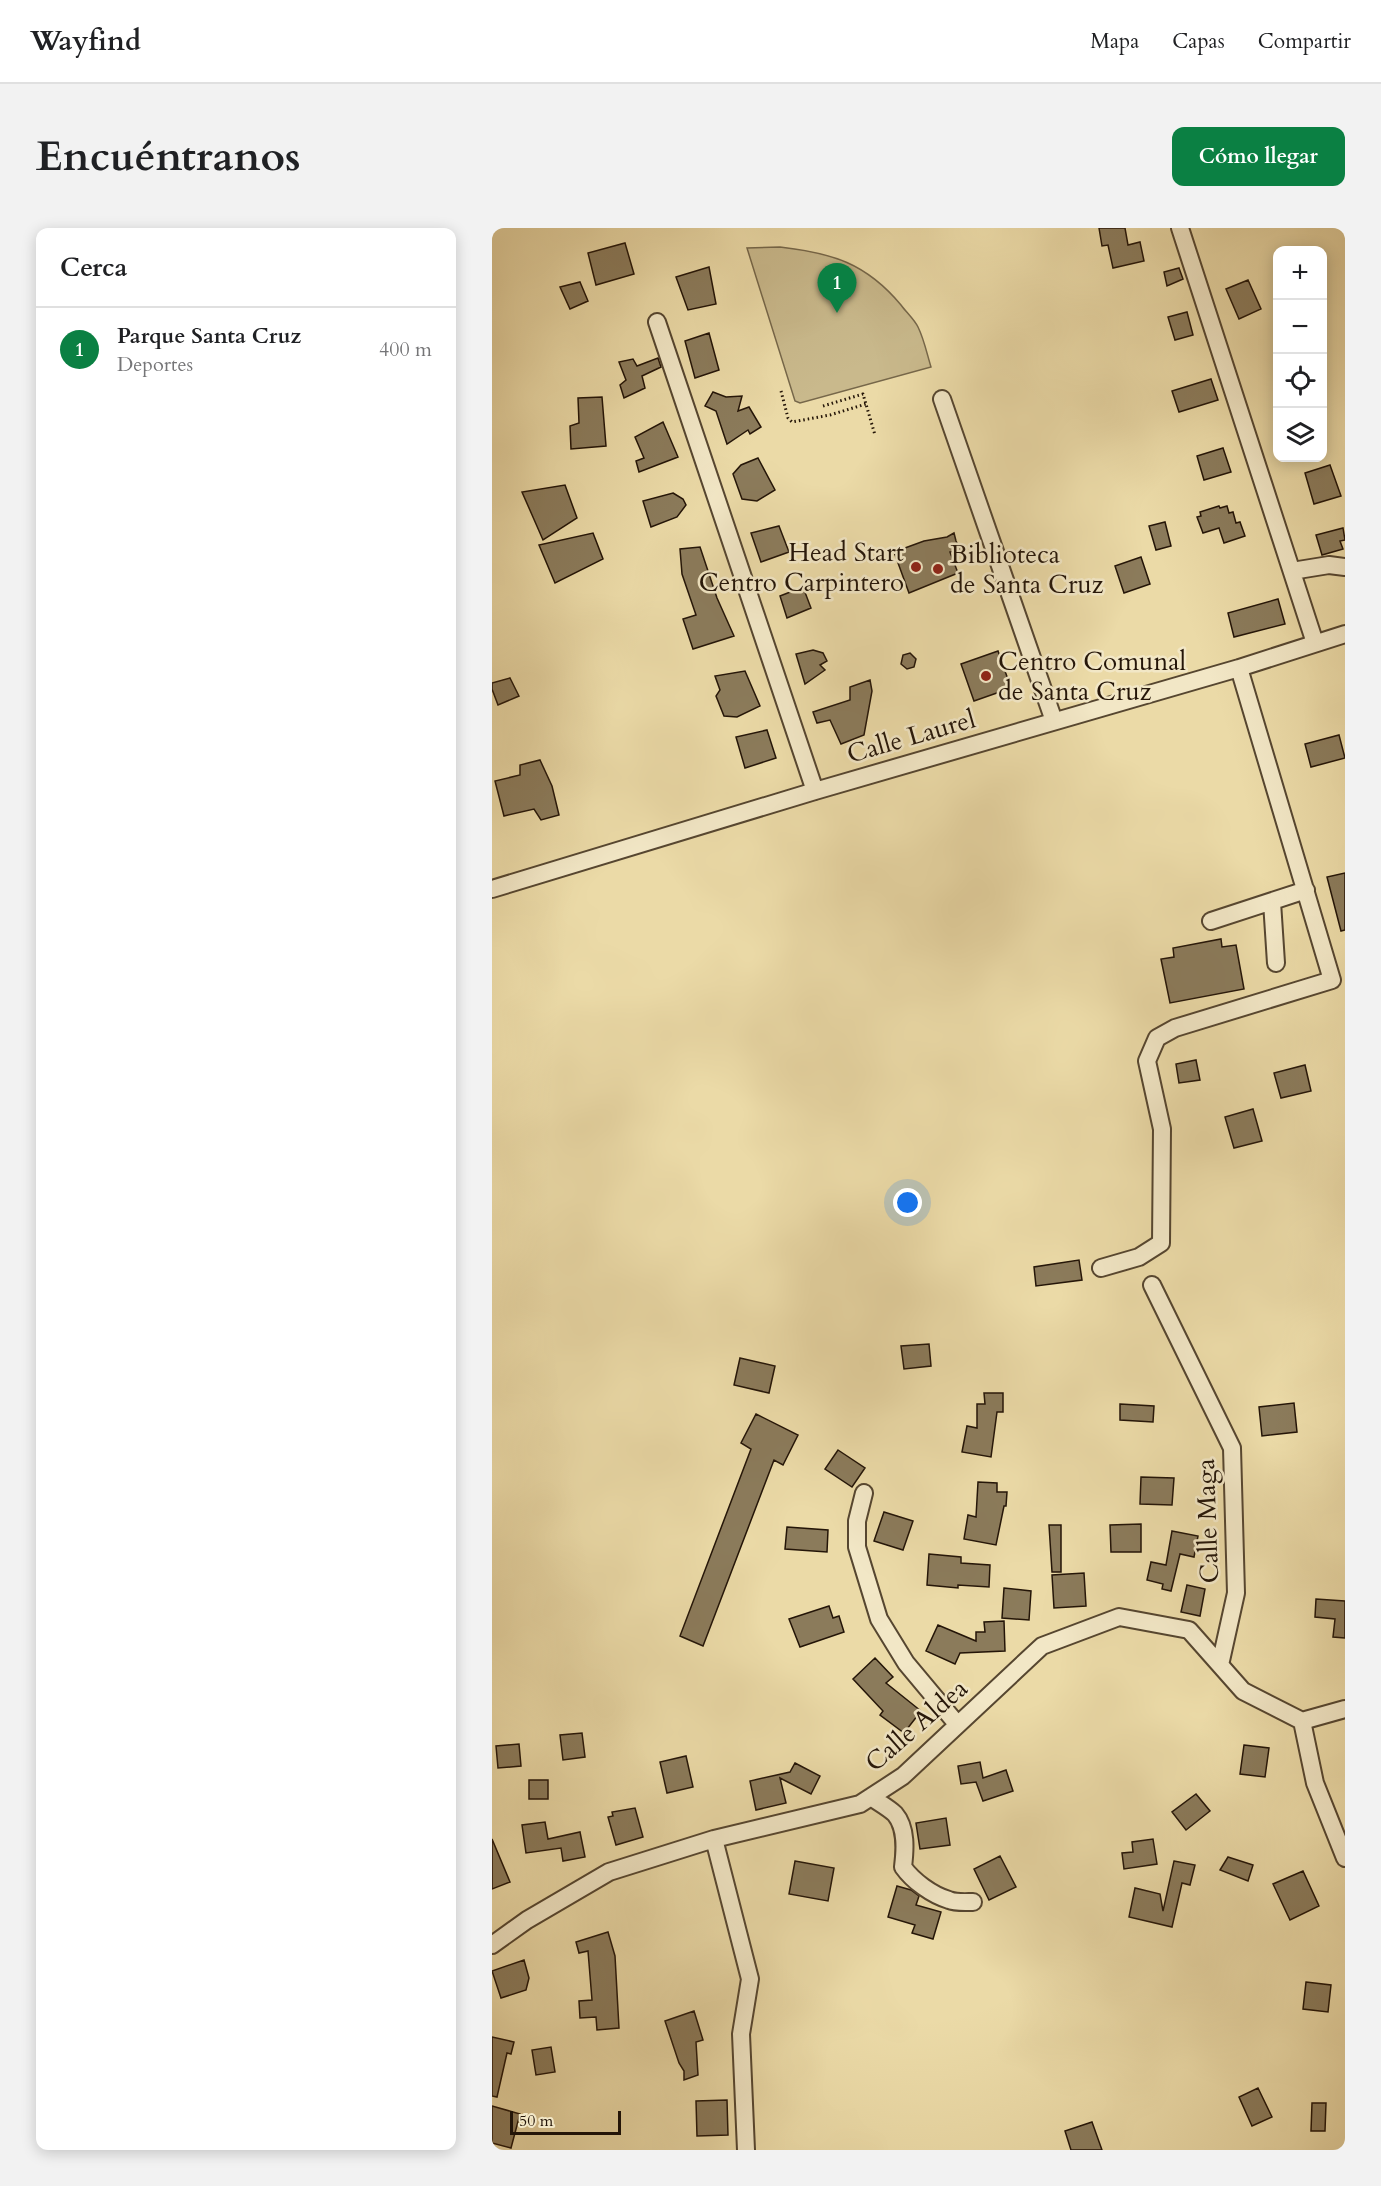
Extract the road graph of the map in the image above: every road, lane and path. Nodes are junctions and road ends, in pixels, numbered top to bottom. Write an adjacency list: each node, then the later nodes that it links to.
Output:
1 (1180, 228): 9 (street)
2 (657, 322): 14 (street)
3 (780, 391): 6 (path)
4 (942, 399): 13 (street)
5 (866, 405): 6 (path); 6 (path); 7 (path)
6 (830, 415)
7 (875, 435)
8 (1345, 567): 9 (street)
9 (1292, 571): 11 (street)
10 (1345, 634): 11 (street, Calle Laurel)
11 (1315, 643): 12 (street, Calle Laurel)
12 (1239, 668): 13 (street, Calle Laurel); 16 (street)
13 (1054, 721): 14 (street, Calle Laurel)
14 (815, 791): 15 (street, Calle Laurel)
15 (492, 890)
16 (1306, 890): 17 (street); 20 (street)
17 (1272, 902): 18 (street); 19 (street)
18 (1211, 921)
19 (1276, 963)
20 (1101, 1268)
21 (1153, 1287): 23 (street, Calle Maga)
22 (864, 1493): 26 (street)
23 (1220, 1665): 25 (street, Calle Aldea); 26 (street, Calle Aldea)
24 (1345, 1709): 25 (street)
25 (1302, 1721): 29 (street)
26 (957, 1724): 27 (street, Calle Aldea)
27 (871, 1797): 28 (street, Calle Aldea); 30 (street)
28 (714, 1839): 31 (street, Calle Aldea); 32 (street)
29 (1345, 1858)
30 (973, 1902)
31 (492, 1946)
32 (746, 2150)

